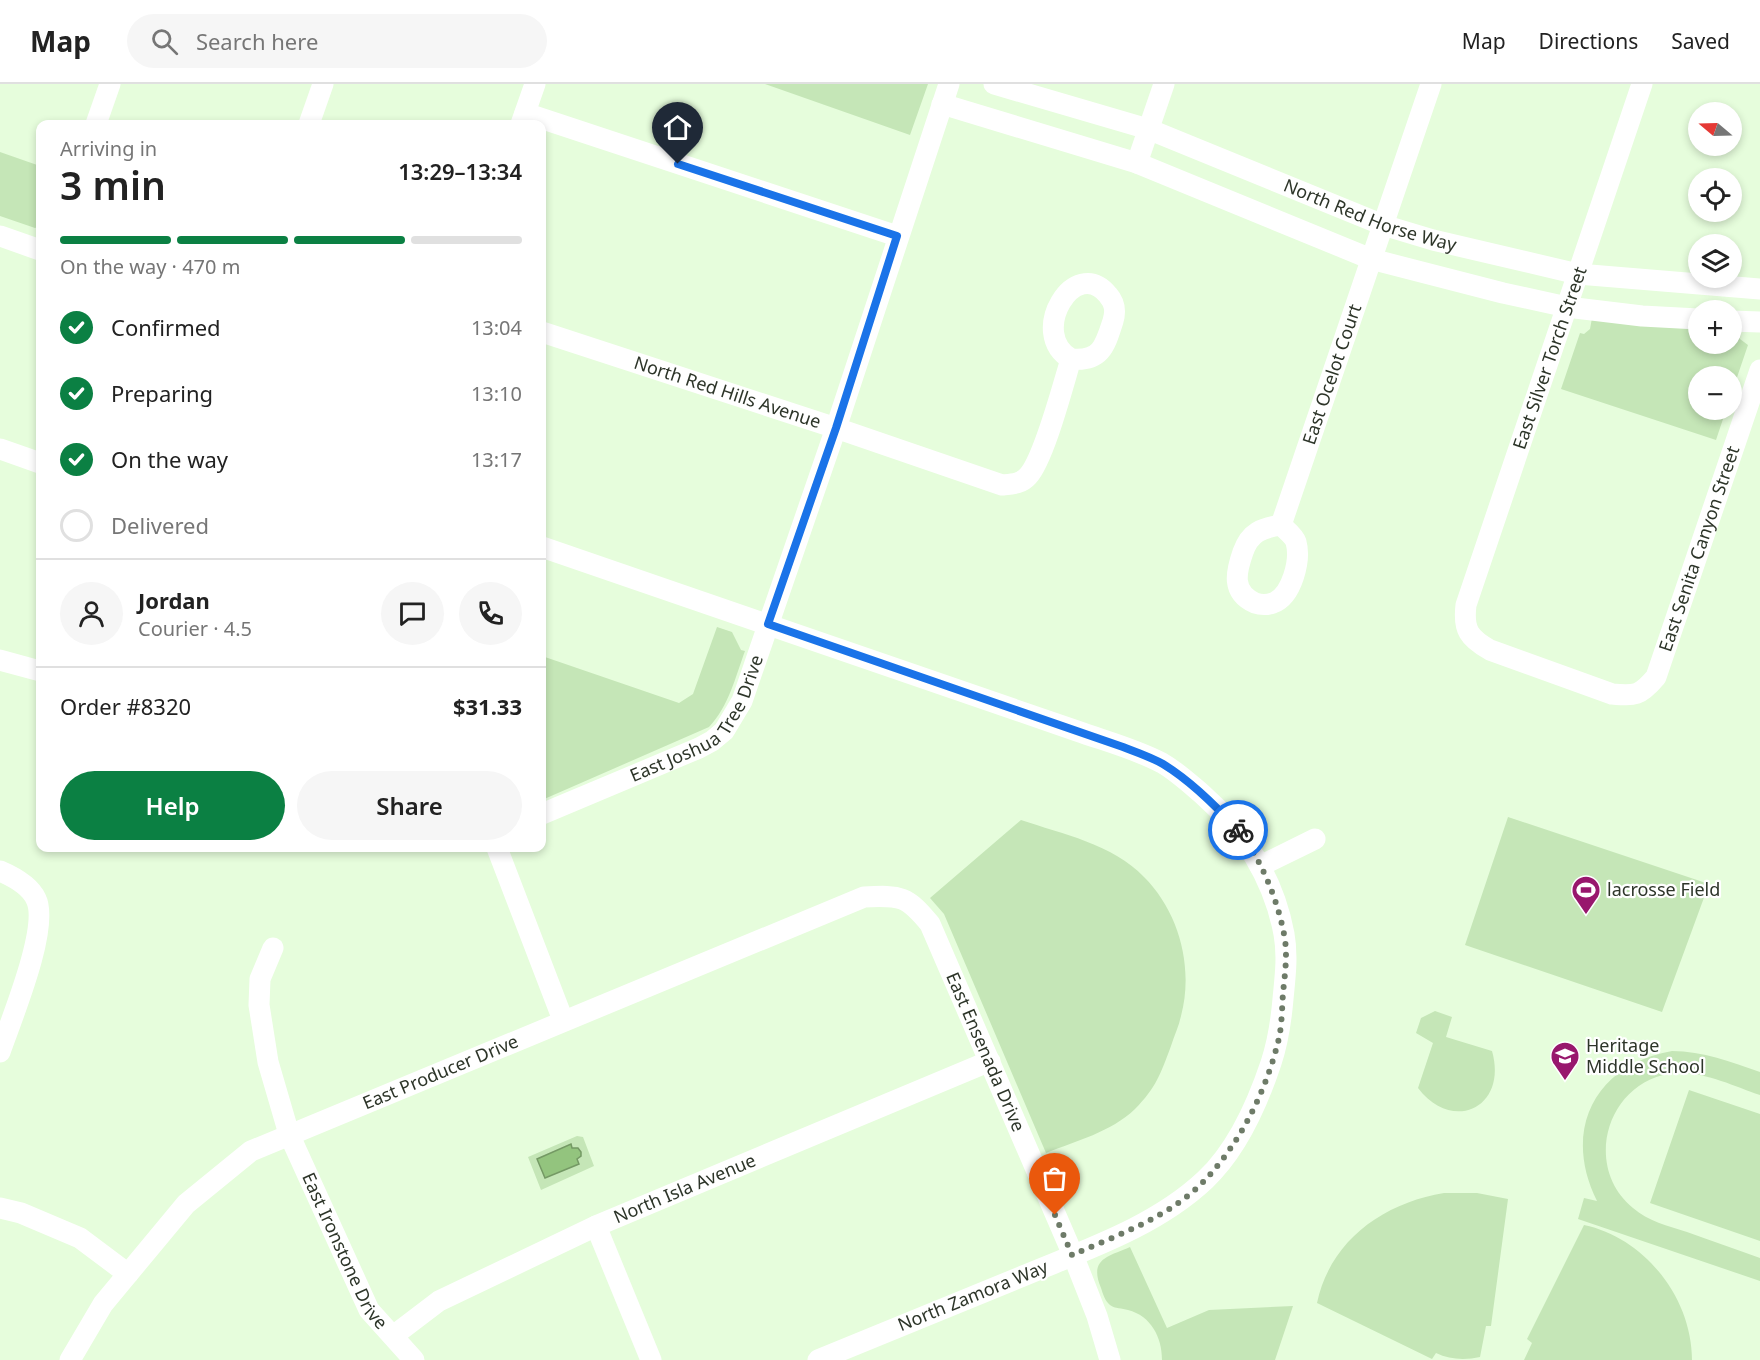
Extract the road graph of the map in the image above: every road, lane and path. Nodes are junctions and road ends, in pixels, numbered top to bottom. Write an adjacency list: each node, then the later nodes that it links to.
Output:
1 (110, 84): 11 (street)
2 (323, 84): 12 (street)
3 (535, 84): 10 (street)
4 (949, 84): 9 (street, East Joshua Tree Drive)
5 (994, 84): 14 (street, North Red Horse Way)
6 (1164, 84): 14 (street)
7 (1431, 84): 16 (street, East Ocelot Court)
8 (1642, 84): 21 (street, East Silver Torch Street)
9 (942, 105): 15 (street, North Red Horse Way); 18 (street, East Joshua Tree Drive)
10 (523, 119)
11 (97, 120)
12 (310, 120)
13 (546, 126): 18 (street)
14 (1148, 129): 15 (street); 16 (street, North Red Horse Way)
15 (1137, 163): 20 (street, North Red Horse Way)
16 (1383, 225): 20 (street, East Ocelot Court); 21 (street, North Red Horse Way)
17 (0, 236): 19 (street)
18 (897, 236): 30 (street, East Joshua Tree Drive)
19 (36, 249)
20 (1371, 259): 23 (street, North Red Horse Way); 33 (street, East Ocelot Court)
21 (1578, 274): 22 (street, North Red Horse Way); 23 (street, East Silver Torch Street)
22 (1760, 289)
23 (1567, 307): 24 (street, North Red Horse Way); 38 (street, East Silver Torch Street)
24 (1688, 318)
25 (1742, 321): 26 (street)
26 (1760, 322)
27 (546, 333): 30 (street, North Red Hills Avenue)
28 (1071, 359): 30 (street, North Red Hills Avenue)
29 (1760, 370): 38 (street, East Senita Canyon Street)
30 (836, 428): 35 (street, East Joshua Tree Drive)
31 (0, 449): 32 (street)
32 (36, 462)
33 (1281, 525)
34 (546, 548): 35 (street, North Zamora Way)
35 (768, 624): 39 (street, East Joshua Tree Drive); 42 (street, North Zamora Way)
36 (0, 660): 37 (street)
37 (36, 669)
38 (1644, 690)
39 (546, 812)
40 (1315, 839): 42 (street)
41 (499, 852): 46 (street)
42 (1260, 866): 52 (street, North Zamora Way)
43 (0, 871): 47 (street)
44 (891, 895): 46 (street, East Producer Drive); 48 (street, East Ensenada Drive)
45 (273, 948): 49 (street, East Ironstone Drive)
46 (563, 1020): 49 (street, East Producer Drive)
47 (0, 1052)
48 (990, 1061): 51 (street, North Isla Avenue); 52 (street, East Ensenada Drive)
49 (289, 1134): 53 (street, East Producer Drive); 54 (street, East Ironstone Drive)
50 (0, 1208): 53 (street)
51 (597, 1226): 54 (street, North Isla Avenue); 58 (street)
52 (1072, 1255): 55 (street, North Zamora Way); 60 (street, East Ensenada Drive)
53 (128, 1274): 56 (street, East Producer Drive)
54 (393, 1336): 57 (street, East Ironstone Drive)
55 (847, 1355): 59 (street, North Zamora Way)
56 (70, 1360)
57 (414, 1360)
58 (651, 1360)
59 (819, 1360)
60 (1110, 1360)

